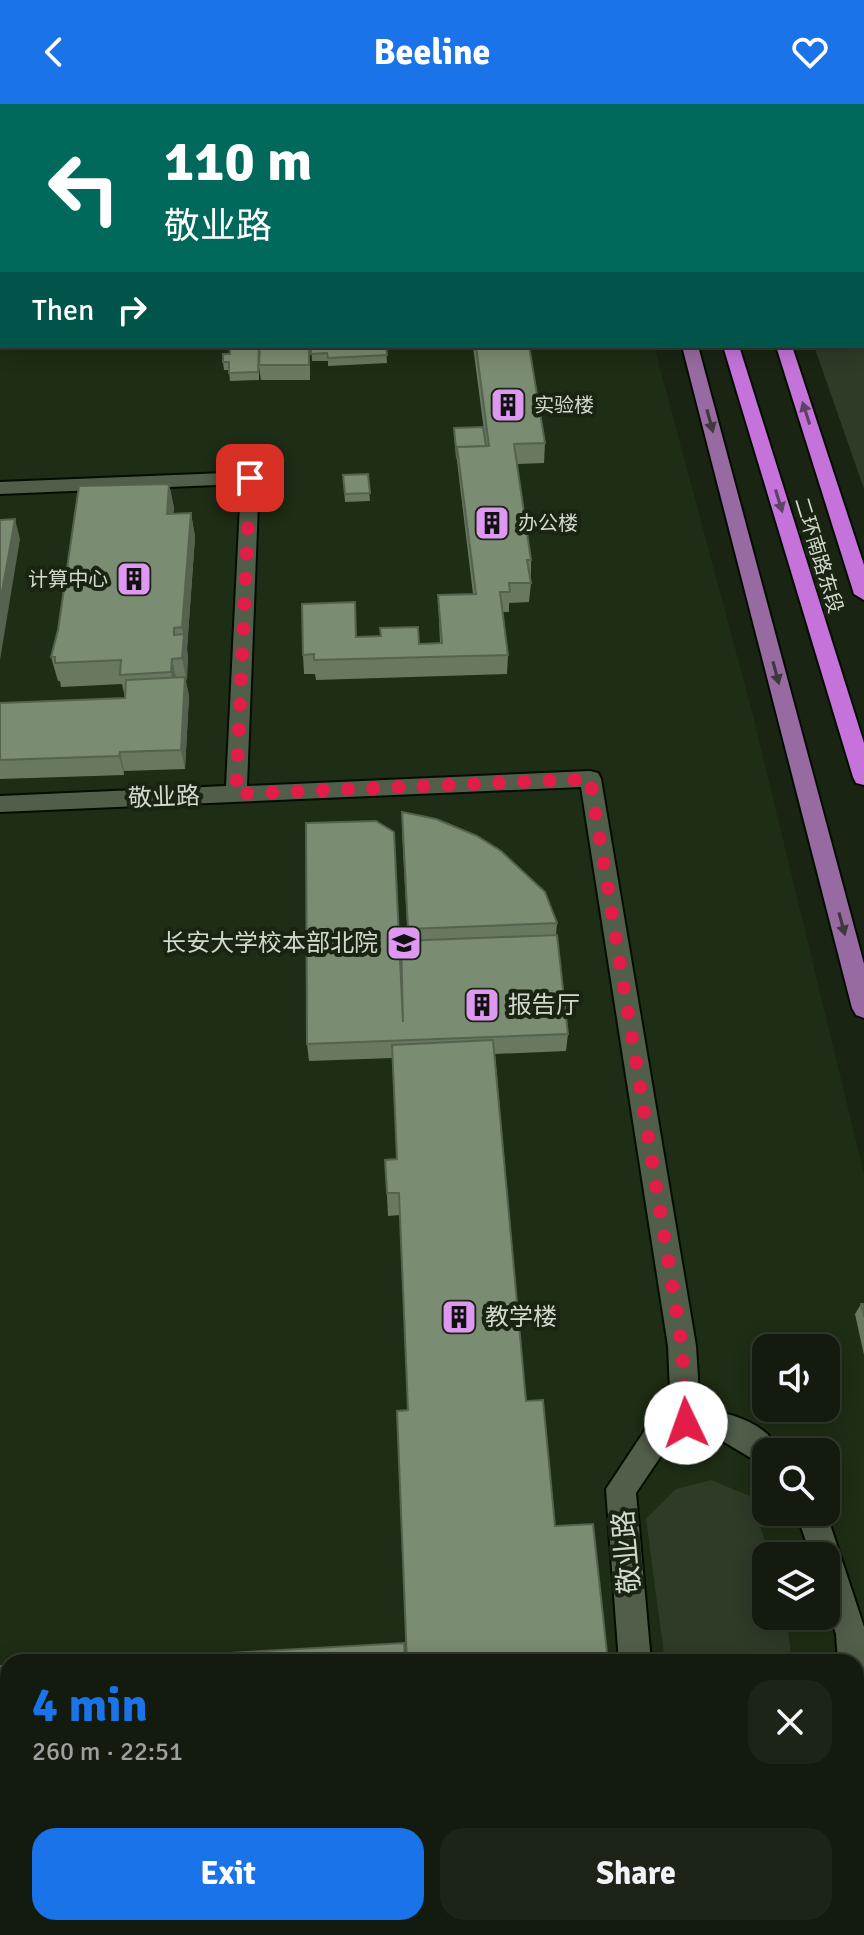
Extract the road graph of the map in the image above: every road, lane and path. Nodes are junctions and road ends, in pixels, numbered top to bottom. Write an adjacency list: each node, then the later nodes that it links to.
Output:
1 (691, 348): 9 (main road, one-way to 9)
2 (732, 348): 6 (highway, 二环南路东段, one-way to 6)
3 (785, 348): 5 (highway, 二环南路东段, one-way to 3)
4 (0, 488): 7 (street)
5 (864, 594)
6 (864, 777)
7 (236, 794): 8 (street, 敬业路); 10 (street, 敬业路)
8 (0, 804)
9 (864, 1008)
10 (686, 1423): 11 (street); 14 (street, 敬业路)
11 (752, 1441)
12 (840, 1595): 13 (street)
13 (857, 1643)
14 (634, 1654)

